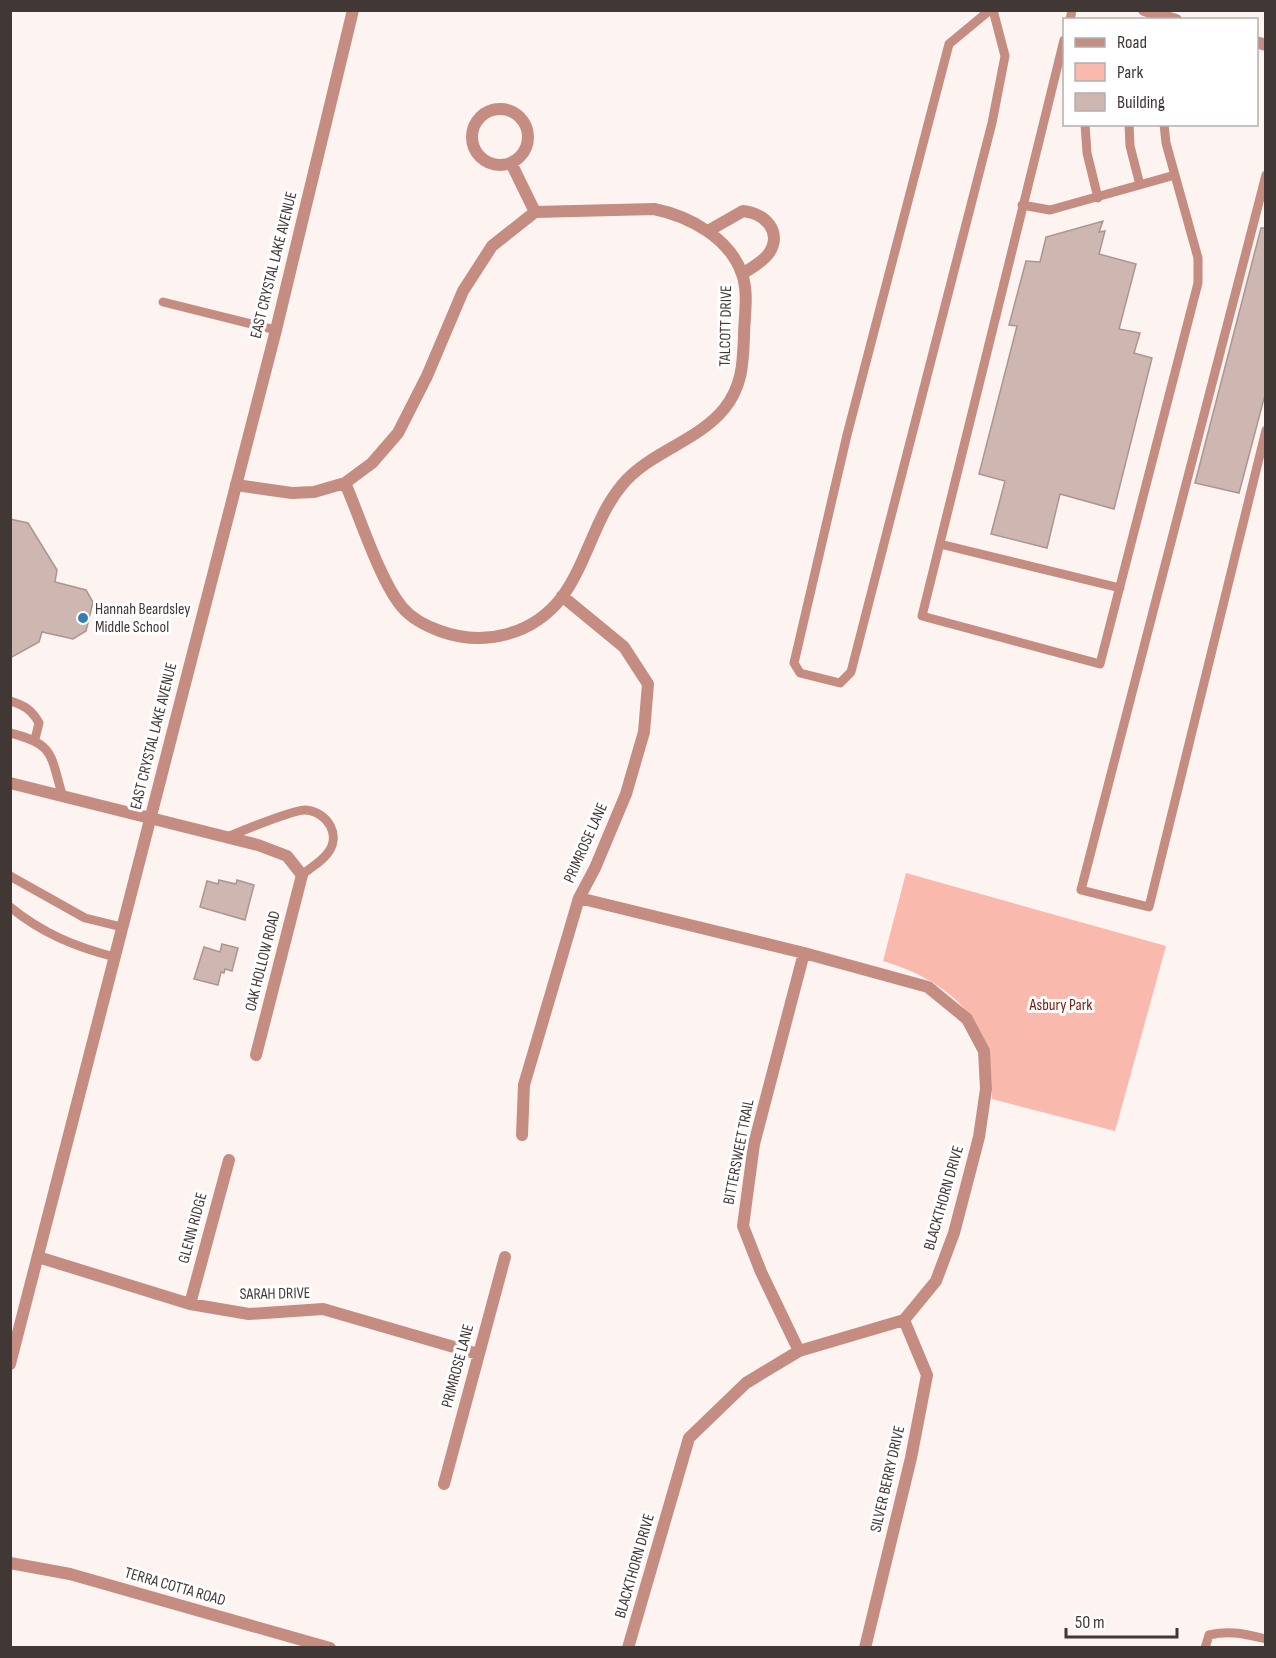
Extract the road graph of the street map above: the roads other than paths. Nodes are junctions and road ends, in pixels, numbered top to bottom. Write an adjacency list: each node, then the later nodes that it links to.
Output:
1 (353, 10): 19 (street, EAST CRYSTAL LAKE AVENUE)
2 (991, 10): 2 (lane)
3 (1144, 10): 4 (street)
4 (1170, 18)
5 (1063, 48): 14 (lane)
6 (1085, 126): 13 (lane)
7 (1129, 126): 12 (lane)
8 (1164, 126): 10 (lane)
9 (511, 163): 9 (street); 15 (street)
10 (1175, 175): 12 (lane); 24 (lane)
11 (1266, 175): 20 (lane)
12 (1140, 185): 13 (lane)
13 (1098, 198): 14 (lane)
14 (1022, 205): 23 (lane)
15 (535, 213): 16 (street, TALCOTT DRIVE); 21 (street)
16 (708, 231): 17 (street, TALCOTT DRIVE); 17 (street)
17 (742, 274): 25 (street, TALCOTT DRIVE)
18 (163, 302): 19 (lane)
19 (276, 330): 22 (street, EAST CRYSTAL LAKE AVENUE)
20 (1266, 430)
21 (345, 483): 22 (street); 25 (street, TALCOTT DRIVE)
22 (236, 485): 31 (street, EAST CRYSTAL LAKE AVENUE)
23 (940, 544): 24 (lane); 24 (lane)
24 (1120, 588)
25 (562, 596): 35 (street, PRIMROSE LANE)
26 (10, 701): 28 (lane)
27 (10, 733): 28 (lane)
28 (35, 739): 30 (lane)
29 (10, 783): 30 (street)
30 (63, 797): 31 (street)
31 (150, 819): 32 (street); 37 (street, EAST CRYSTAL LAKE AVENUE)
32 (226, 837): 33 (street); 33 (lane)
33 (302, 874): 40 (street, OAK HOLLOW ROAD)
34 (10, 876): 37 (lane)
35 (579, 898): 38 (street, BLACKTHORN DRIVE); 41 (street, PRIMROSE LANE)
36 (10, 907): 39 (lane)
37 (122, 927): 39 (street, EAST CRYSTAL LAKE AVENUE)
38 (804, 953): 46 (street, BLACKTHORN DRIVE); 47 (street, BITTERSWEET TRAIL)
39 (115, 957): 43 (street, EAST CRYSTAL LAKE AVENUE)
40 (256, 1055)
41 (522, 1135)
42 (229, 1160): 45 (street, GLENN RIDGE)
43 (38, 1257): 45 (street, SARAH DRIVE); 49 (street, EAST CRYSTAL LAKE AVENUE)
44 (505, 1257): 48 (street, PRIMROSE LANE)
45 (190, 1304): 48 (street, SARAH DRIVE)
46 (904, 1320): 47 (street, BLACKTHORN DRIVE); 55 (street, SILVER BERRY DRIVE)
47 (799, 1351): 54 (street, BLACKTHORN DRIVE)
48 (478, 1354): 50 (street, PRIMROSE LANE)
49 (10, 1364)
50 (444, 1484)
51 (10, 1563): 53 (street, TERRA COTTA ROAD)
52 (1266, 1640): 56 (lane); 57 (lane)
53 (330, 1647)
54 (628, 1647)
55 (865, 1647)
56 (1205, 1647)
57 (1263, 1647)

